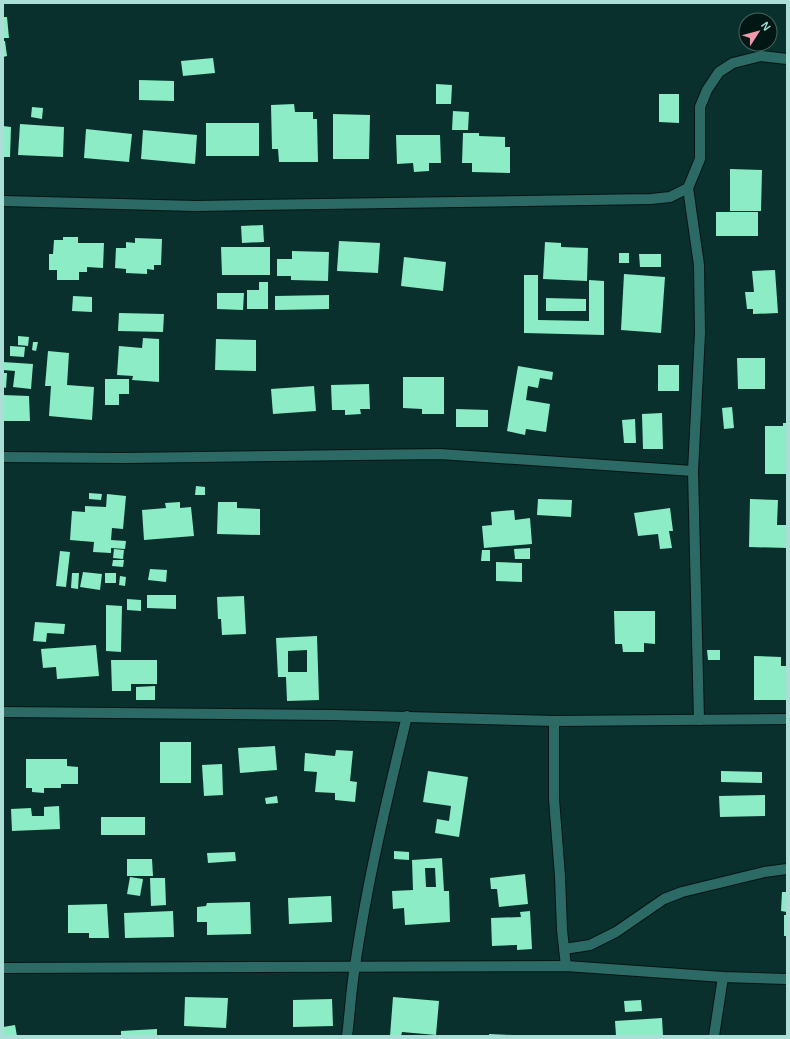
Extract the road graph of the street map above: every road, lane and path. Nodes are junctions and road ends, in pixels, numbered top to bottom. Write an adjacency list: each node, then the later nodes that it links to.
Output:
1 (787, 59): 2 (street)
2 (688, 188): 3 (street); 5 (street)
3 (3, 201)
4 (3, 457): 5 (street)
5 (693, 471): 9 (street)
6 (3, 712): 7 (street)
7 (407, 716): 10 (street); 14 (street)
8 (787, 719): 9 (street)
9 (699, 720): 10 (street)
10 (554, 721): 12 (street)
11 (787, 869): 12 (street)
12 (564, 949): 13 (street)
13 (566, 966): 14 (street); 16 (street)
14 (355, 967): 15 (street); 18 (street)
15 (3, 968)
16 (723, 977): 17 (street); 19 (street)
17 (787, 979)
18 (347, 1036)
19 (714, 1036)

